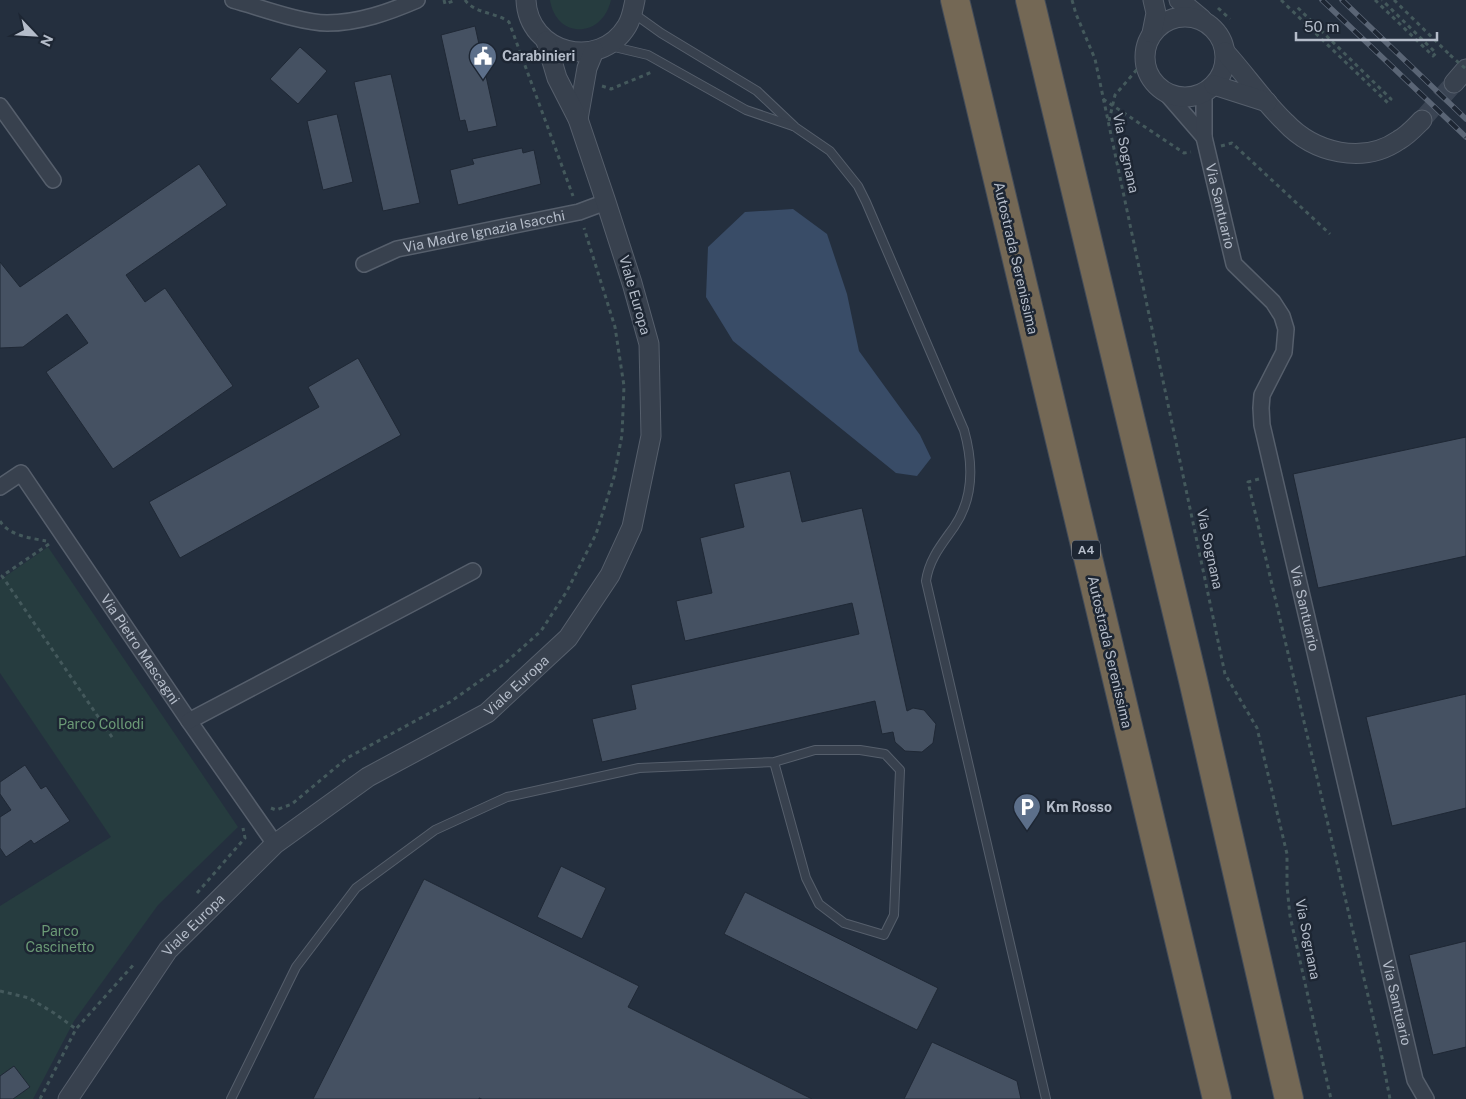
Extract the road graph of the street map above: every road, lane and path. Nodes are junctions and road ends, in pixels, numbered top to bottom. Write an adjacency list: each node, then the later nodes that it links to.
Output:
1 (233, 0): 2 (street)
2 (417, 0)
3 (444, 0): 4 (path)
4 (456, 0)
5 (956, 0): 51 (highway, Autostrada Serenissima / A4)
6 (1030, 0): 52 (highway)
7 (1072, 0): 32 (path, Via Sognana)
8 (1153, 0): 20 (street)
9 (1180, 0): 19 (street)
10 (1281, 0): 16 (path)
11 (1375, 0): 12 (path)
12 (1382, 0)
13 (1394, 0): 25 (path, bridge)
14 (524, 1): 21 (street)
15 (1212, 2): 18 (path)
16 (1294, 5)
17 (634, 6): 22 (street); 33 (lane)
18 (1230, 19)
19 (1206, 22): 20 (street); 23 (street)
20 (1152, 34): 24 (street)
21 (546, 41): 22 (street); 30 (street, Viale Europa)
22 (600, 48): 30 (street, Viale Europa); 33 (lane)
23 (1225, 52): 26 (street, Via Santuario); 28 (street)
24 (1144, 56): 27 (street, Via Santuario); 32 (path)
25 (1462, 74)
26 (1209, 89): 27 (street); 28 (street); 34 (street, Via Santuario)
27 (1166, 93): 34 (street, Via Santuario)
28 (1267, 102): 31 (street)
29 (0, 106): 35 (street)
30 (578, 119): 36 (street, Viale Europa)
31 (1422, 120)
32 (1108, 124): 53 (path, Via Sognana)
33 (795, 127): 50 (lane)
34 (1204, 137): 38 (street, Via Santuario)
35 (53, 180)
36 (606, 202): 37 (street, Via Madre Ignazia Isacchi); 45 (street, Viale Europa)
37 (364, 264)
38 (1274, 476): 54 (path); 55 (street, Via Santuario)
39 (0, 487): 42 (street, Via Pietro Mascagni)
40 (52, 542): 43 (path)
41 (473, 571): 42 (street)
42 (189, 721): 45 (street, Via Pietro Mascagni)
43 (114, 740)
44 (774, 762): 44 (lane); 49 (lane)
45 (275, 844): 48 (street, Viale Europa)
46 (0, 990): 47 (path)
47 (76, 1029)
48 (68, 1099)
49 (231, 1099)
50 (1046, 1099)
51 (1217, 1099)
52 (1289, 1099)
53 (1331, 1099)
54 (1390, 1099)
55 (1426, 1099)

